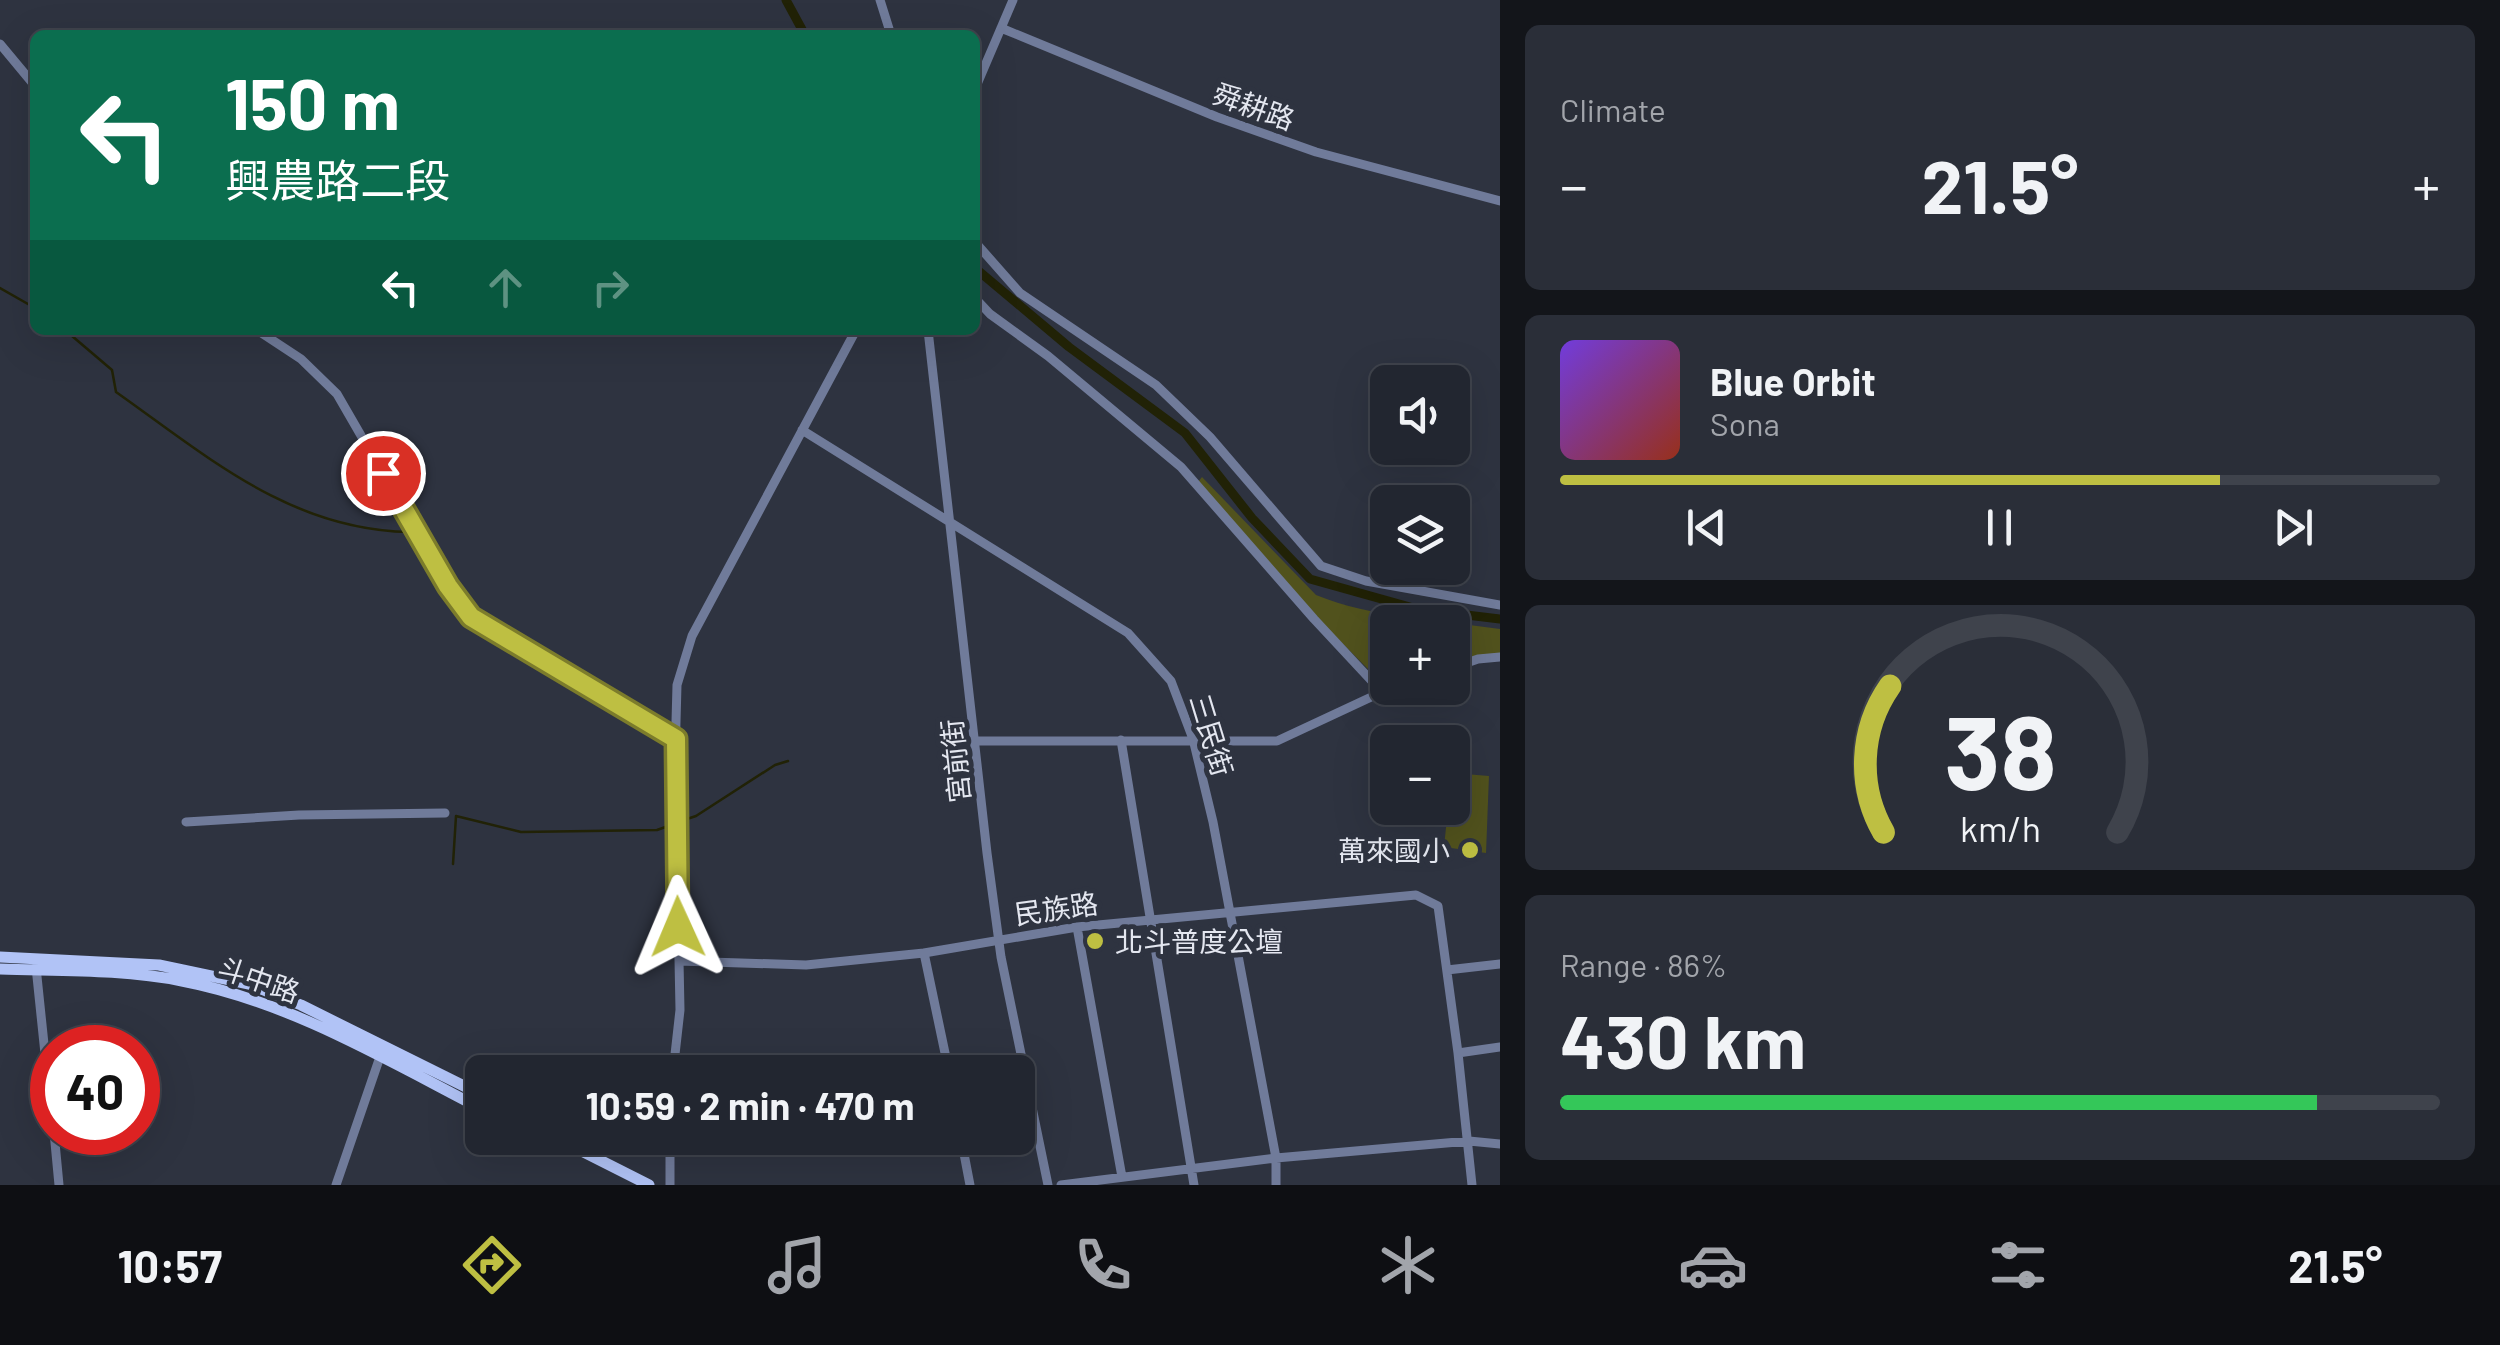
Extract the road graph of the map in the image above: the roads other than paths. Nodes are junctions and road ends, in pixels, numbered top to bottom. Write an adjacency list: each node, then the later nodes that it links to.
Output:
1 (880, 0): 4 (street)
2 (1012, 0): 3 (street)
3 (1001, 28): 6 (street); 8 (street, 舜耕路)
4 (889, 30)
5 (0, 44): 7 (street)
6 (980, 77)
7 (30, 80)
8 (1500, 200)
9 (980, 248): 16 (street)
10 (980, 303): 19 (street)
11 (265, 335): 21 (street)
12 (853, 335): 14 (street)
13 (929, 335): 15 (street, 宮前街)
14 (802, 430): 15 (street, 三民街); 21 (street)
15 (951, 521): 22 (street, 三民街); 24 (street, 宮前街)
16 (1500, 605)
17 (1500, 657): 18 (street)
18 (1470, 662)
19 (1370, 679)
20 (1370, 697): 22 (street)
21 (676, 739): 33 (street)
22 (1192, 739): 23 (street); 27 (street, 三民街)
23 (1121, 740): 24 (street); 28 (street)
24 (976, 741): 30 (street, 宮前街)
25 (444, 813): 26 (street)
26 (186, 822)
27 (1228, 912): 28 (street, 民族路); 37 (street, 民族路); 52 (street, 三民街)
28 (1151, 920): 29 (street, 民族路); 53 (street)
29 (1077, 927): 30 (street, 民族路); 54 (street)
30 (999, 939): 31 (street, 民族路); 60 (street, 宮前街)
31 (924, 953): 33 (street, 民族路); 43 (street)
32 (0, 958): 34 (main road, 斗中路)
33 (678, 961): 42 (street)
34 (36, 964): 36 (main road, 斗中路); 38 (street); 40 (main road, 斗中路)
35 (1500, 964): 37 (street)
36 (0, 969)
37 (1447, 970): 41 (street)
38 (42, 1025)
39 (1500, 1047): 41 (street)
40 (382, 1051): 44 (main road, 斗中路); 45 (main road, 斗中路); 56 (street)
41 (1458, 1052): 46 (street)
42 (676, 1055)
43 (945, 1055)
44 (465, 1088)
45 (465, 1099)
46 (1468, 1141): 47 (street); 52 (street); 64 (street)
47 (1500, 1144)
48 (57, 1155): 55 (street)
49 (590, 1155): 57 (main road)
50 (670, 1155): 58 (street)
51 (964, 1155): 59 (street)
52 (1276, 1158): 53 (street); 63 (street, 三民街)
53 (1193, 1168): 54 (street); 62 (street)
54 (1122, 1178): 61 (street)
55 (60, 1185)
56 (336, 1185)
57 (649, 1185)
58 (670, 1185)
59 (970, 1185)
60 (1048, 1185)
61 (1060, 1185)
62 (1194, 1185)
63 (1276, 1185)
64 (1472, 1185)

